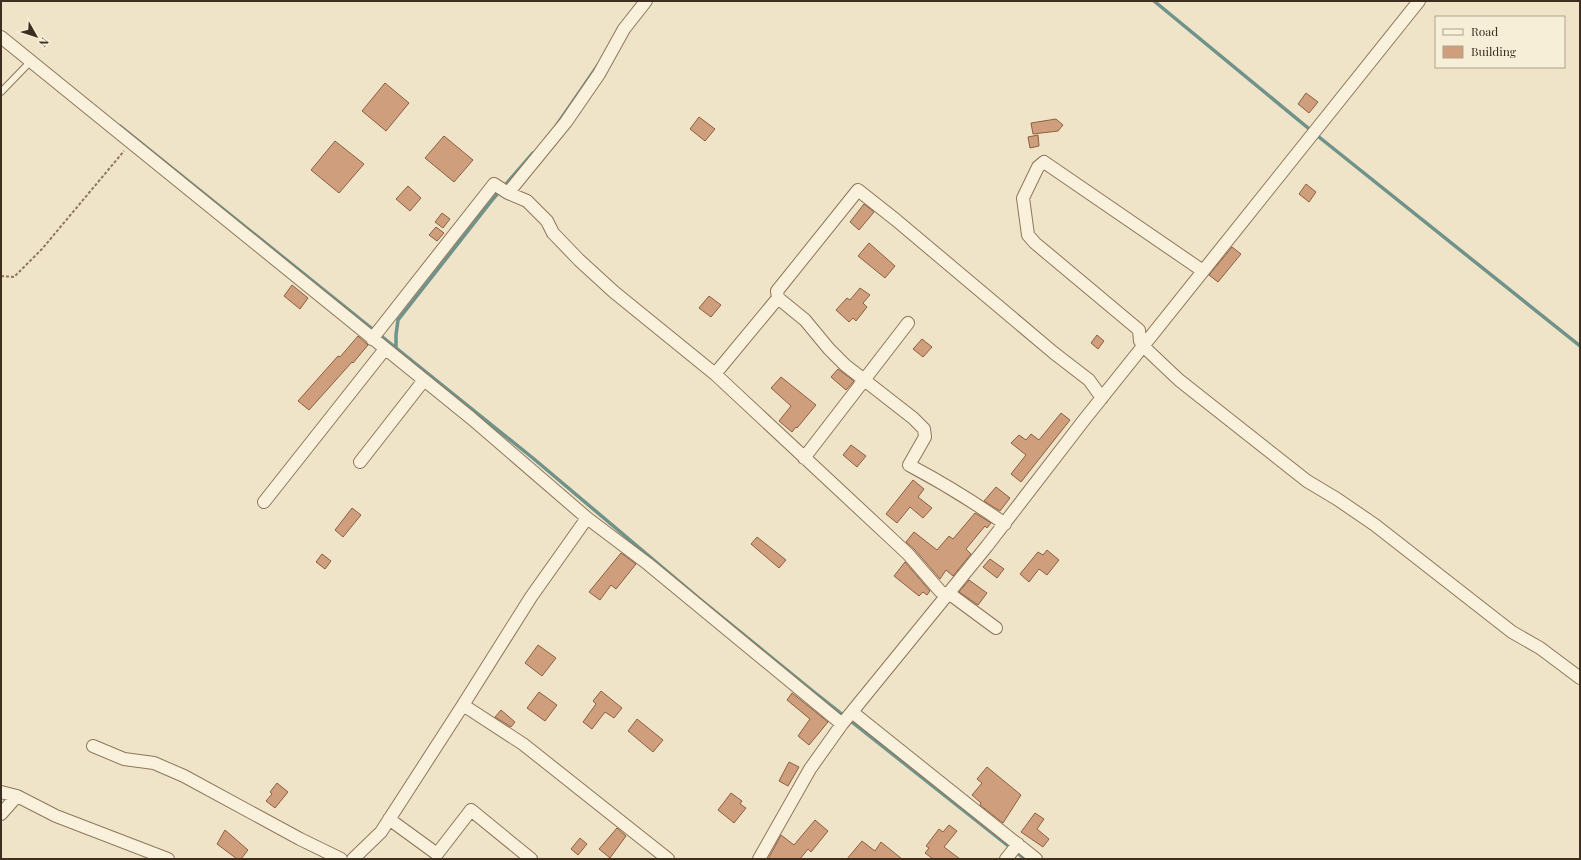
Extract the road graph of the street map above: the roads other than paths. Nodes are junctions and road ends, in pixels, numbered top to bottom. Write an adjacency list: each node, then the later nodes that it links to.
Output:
1 (646, 1): 6 (street)
2 (1418, 1): 7 (street)
3 (1, 37): 4 (street)
4 (31, 61): 5 (lane); 10 (street)
5 (1, 92)
6 (508, 193): 10 (street); 13 (street)
7 (1203, 271): 11 (street); 11 (street)
8 (778, 298): 13 (street); 15 (street); 16 (street)
9 (908, 323): 15 (street)
10 (372, 339): 12 (street)
11 (1143, 346): 16 (street); 24 (street)
12 (385, 349): 14 (street); 19 (street)
13 (715, 374): 17 (street)
14 (424, 380): 18 (street); 20 (street)
15 (864, 380): 17 (street); 21 (street)
16 (1102, 398): 21 (street)
17 (804, 458): 22 (street)
18 (360, 462)
19 (264, 502)
20 (588, 518): 25 (street); 27 (street)
21 (1004, 524): 22 (street)
22 (947, 594): 23 (street); 26 (street)
23 (996, 628)
24 (1580, 678)
25 (463, 705): 32 (street); 38 (street)
26 (852, 712): 27 (street); 33 (street)
27 (842, 724): 39 (street)
28 (93, 746): 35 (street)
29 (1, 792): 30 (street)
30 (17, 796): 31 (street); 34 (street)
31 (1, 814)
32 (389, 819): 36 (street); 37 (street)
33 (1018, 844): 40 (street); 41 (street)
34 (168, 859)
35 (341, 859)
36 (353, 859)
37 (531, 859)
38 (668, 859)
39 (759, 859)
40 (1006, 859)
41 (1036, 859)

